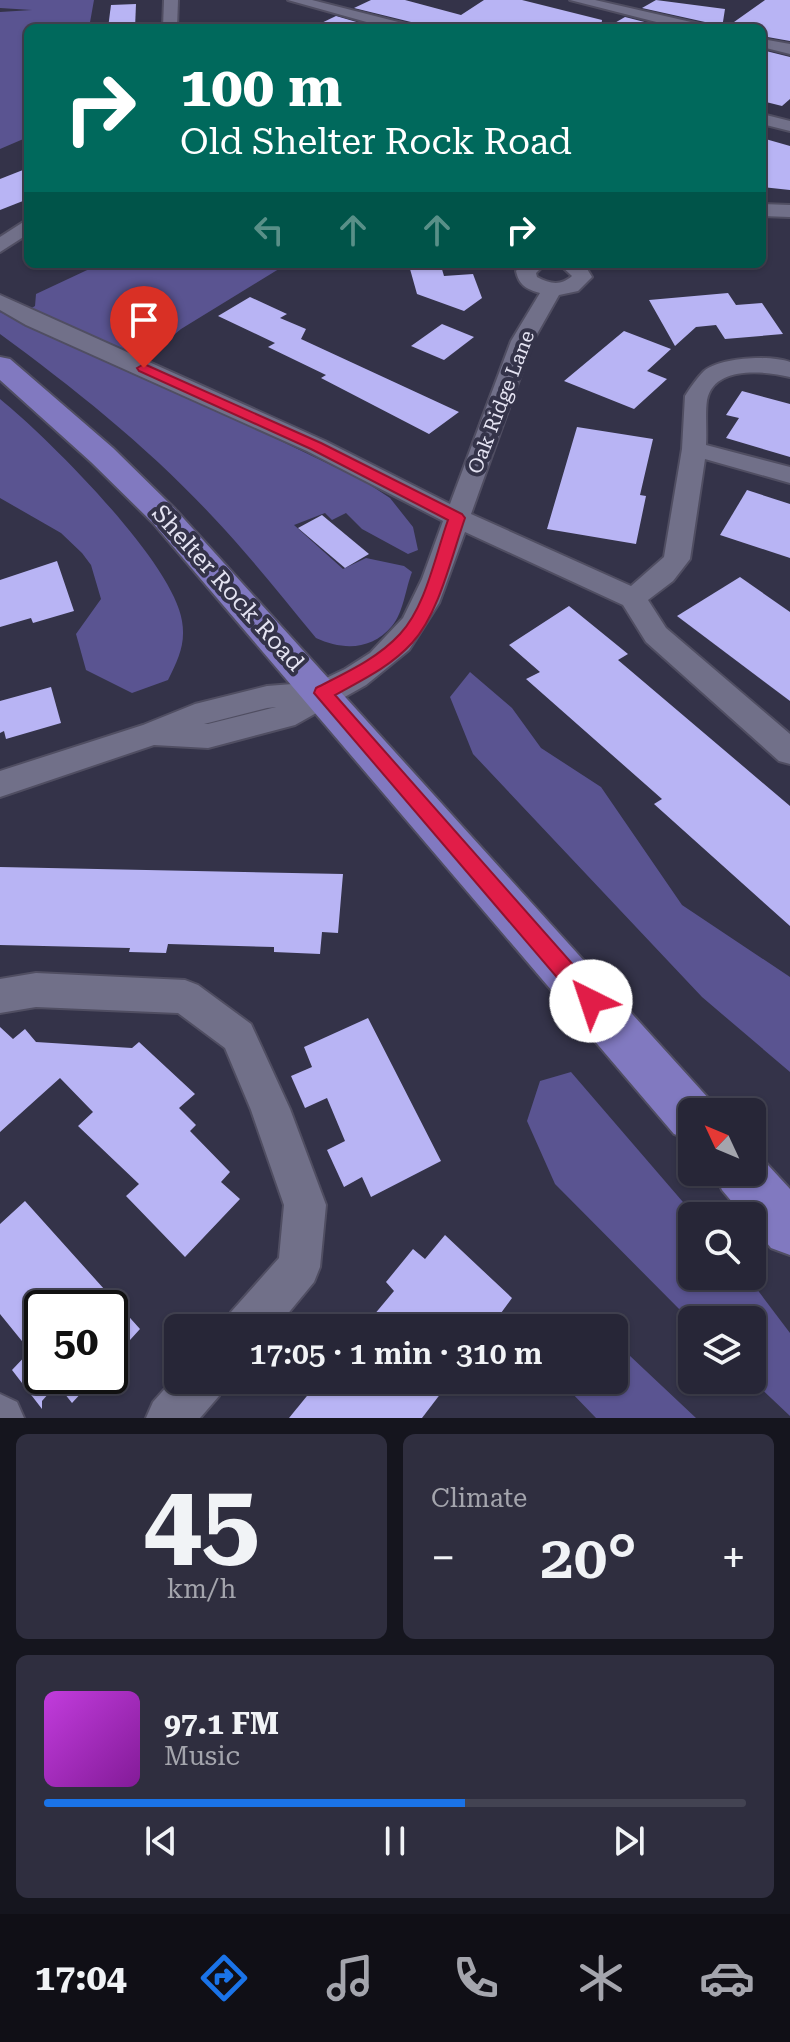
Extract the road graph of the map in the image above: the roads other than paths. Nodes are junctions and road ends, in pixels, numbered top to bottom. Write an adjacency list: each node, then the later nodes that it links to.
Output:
1 (171, 0): 4 (street)
2 (295, 0): 5 (street)
3 (577, 0): 6 (street)
4 (170, 24)
5 (389, 24)
6 (682, 24)
7 (766, 44): 8 (street)
8 (790, 49)
9 (766, 120): 10 (street)
10 (790, 126)
11 (766, 210): 12 (street)
12 (790, 211)
13 (24, 228): 14 (street)
14 (0, 246)
15 (530, 268): 17 (street)
16 (574, 268): 17 (street, Oak Ridge Lane)
17 (552, 289): 23 (street, Oak Ridge Lane)
18 (1, 302): 23 (street)
19 (0, 365): 25 (main road, Shelter Rock Road)
20 (790, 370): 21 (street)
21 (694, 449): 22 (street); 24 (street)
22 (790, 475)
23 (457, 518): 24 (street); 25 (street, Oak Ridge Lane)
24 (633, 598): 26 (street)
25 (323, 693): 27 (street, Oak Ridge Lane); 29 (main road, Shelter Rock Road)
26 (790, 752)
27 (0, 784)
28 (0, 996): 32 (street)
29 (678, 1101)
30 (752, 1186): 31 (main road)
31 (790, 1229)
32 (259, 1314)

